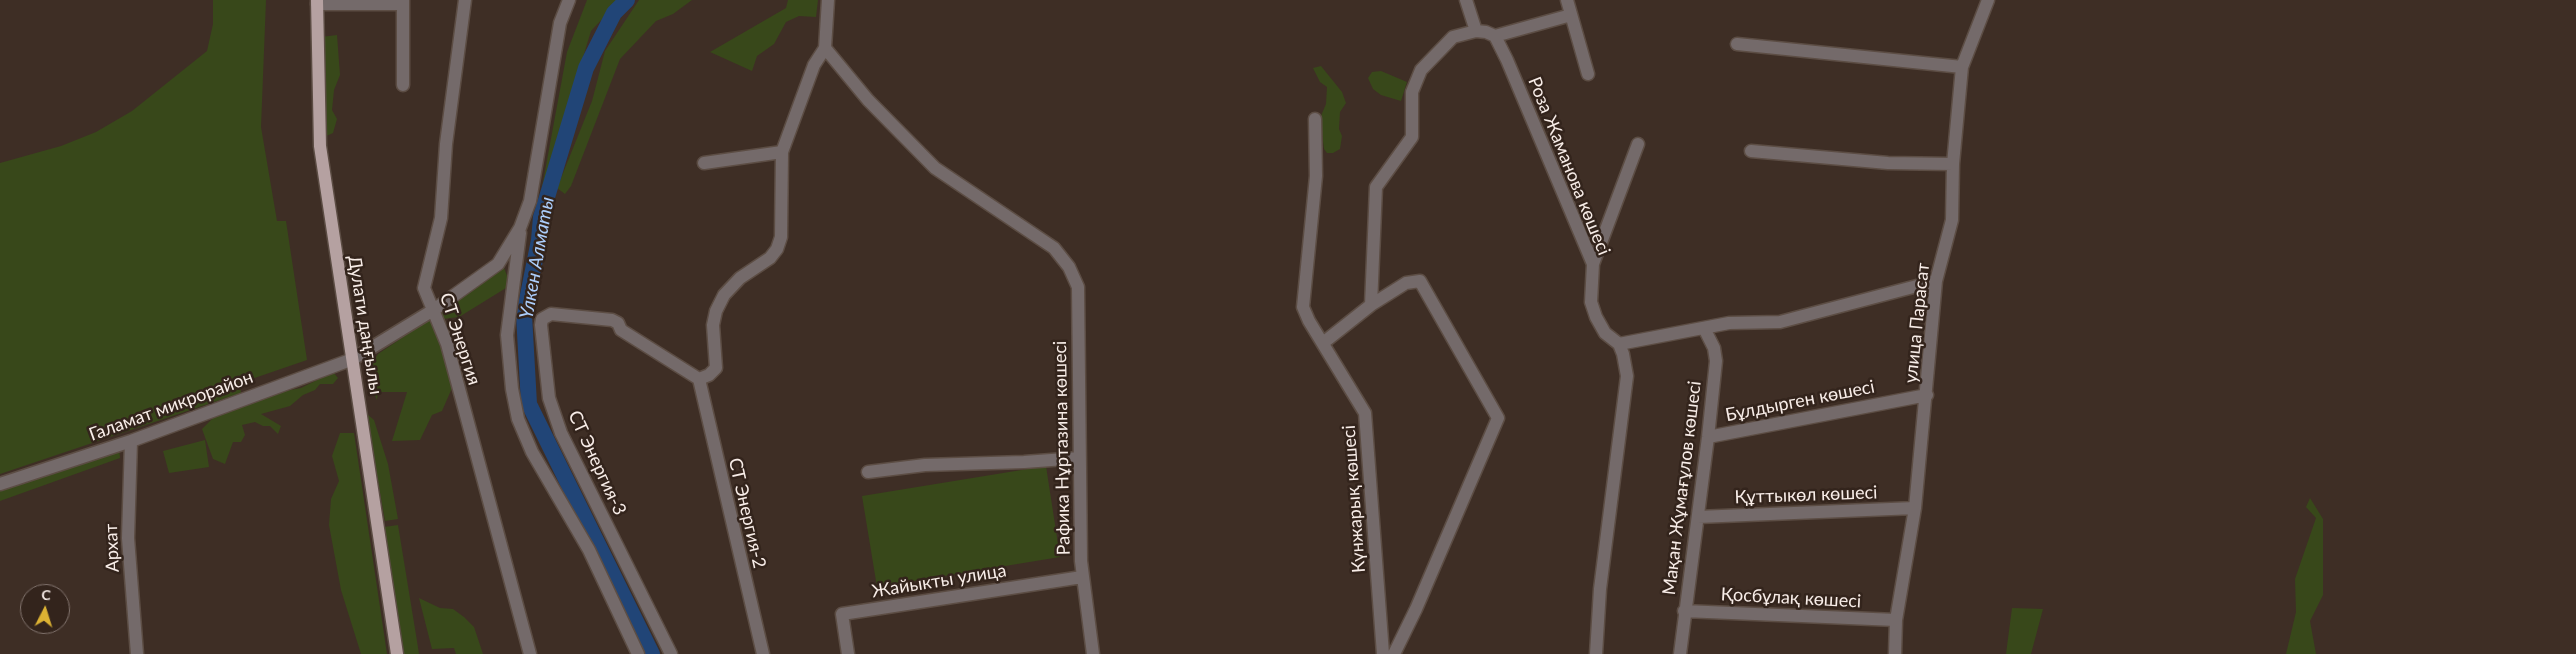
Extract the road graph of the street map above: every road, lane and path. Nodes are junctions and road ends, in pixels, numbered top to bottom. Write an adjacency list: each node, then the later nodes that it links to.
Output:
1 (465, 0): 27 (street, СТ Энергия)
2 (569, 0): 23 (street)
3 (828, 0): 13 (street)
4 (1466, 0): 10 (street)
5 (1566, 0): 9 (street)
6 (1988, 0): 14 (street, улица Парасат)
7 (317, 2): 8 (street); 31 (main road, Дулати даңғылы)
8 (402, 2): 16 (street)
9 (1571, 15): 11 (street); 15 (street)
10 (1476, 31): 11 (street); 26 (street)
11 (1495, 36): 24 (street, Роза Жаманова көшесі)
12 (1737, 44): 14 (street)
13 (825, 48): 20 (street); 36 (street, Рафика Нұртазина көшесі)
14 (1962, 67): 22 (street, улица Парасат)
15 (1588, 74)
16 (403, 85)
17 (1315, 119): 29 (street, Күнжарық көшесі)
18 (1638, 144): 24 (street)
19 (1751, 151): 22 (street)
20 (782, 152): 21 (street); 32 (street)
21 (704, 163)
22 (1953, 164): 25 (street, улица Парасат)
23 (520, 228): 27 (street, Галамат микрорайон); 47 (street)
24 (1593, 264): 30 (street, Роза Жаманова көшесі)
25 (1936, 281): 28 (street); 33 (street, улица Парасат)
26 (1371, 305): 29 (street); 53 (street)
27 (435, 309): 31 (street, Галамат микрорайон); 46 (street, СТ Энергия)
28 (1704, 328): 30 (street); 34 (street, Мақан Жұмағұлов көшесі)
29 (1322, 343): 52 (street, Күнжарық көшесі)
30 (1619, 344): 54 (street)
31 (353, 359): 35 (street, Галамат микрорайон); 45 (main road, Дулати даңғылы)
32 (699, 379): 48 (street, СТ Энергия-3); 49 (street, СТ Энергия-2)
33 (1927, 395): 34 (street, Бұлдырген көшесі); 39 (street, улица Парасат)
34 (1708, 437): 40 (street, Мақан Жұмағұлов көшесі)
35 (131, 441): 38 (street, Галамат микрорайон); 44 (street, Архат)
36 (1079, 458): 37 (street); 41 (street, Рафика Нұртазина көшесі)
37 (868, 472)
38 (0, 484)
39 (1915, 508): 40 (street, Құттыкөл көшесі); 43 (street, улица Парасат)
40 (1698, 517): 42 (street, Мақан Жұмағұлов көшесі)
41 (1082, 577): 50 (street, Жайыкты улица); 51 (street, Рафика Нұртазина көшесі)
42 (1684, 611): 43 (street, Қосбұлақ көшесі); 55 (street, Мақан Жұмағұлов көшесі)
43 (1896, 620): 56 (street, улица Парасат)
44 (137, 654)
45 (397, 654)
46 (530, 654)
47 (638, 654)
48 (671, 654)
49 (763, 654)
50 (848, 654)
51 (1093, 654)
52 (1383, 654)
53 (1394, 654)
54 (1596, 654)
55 (1680, 654)
56 (1895, 654)

